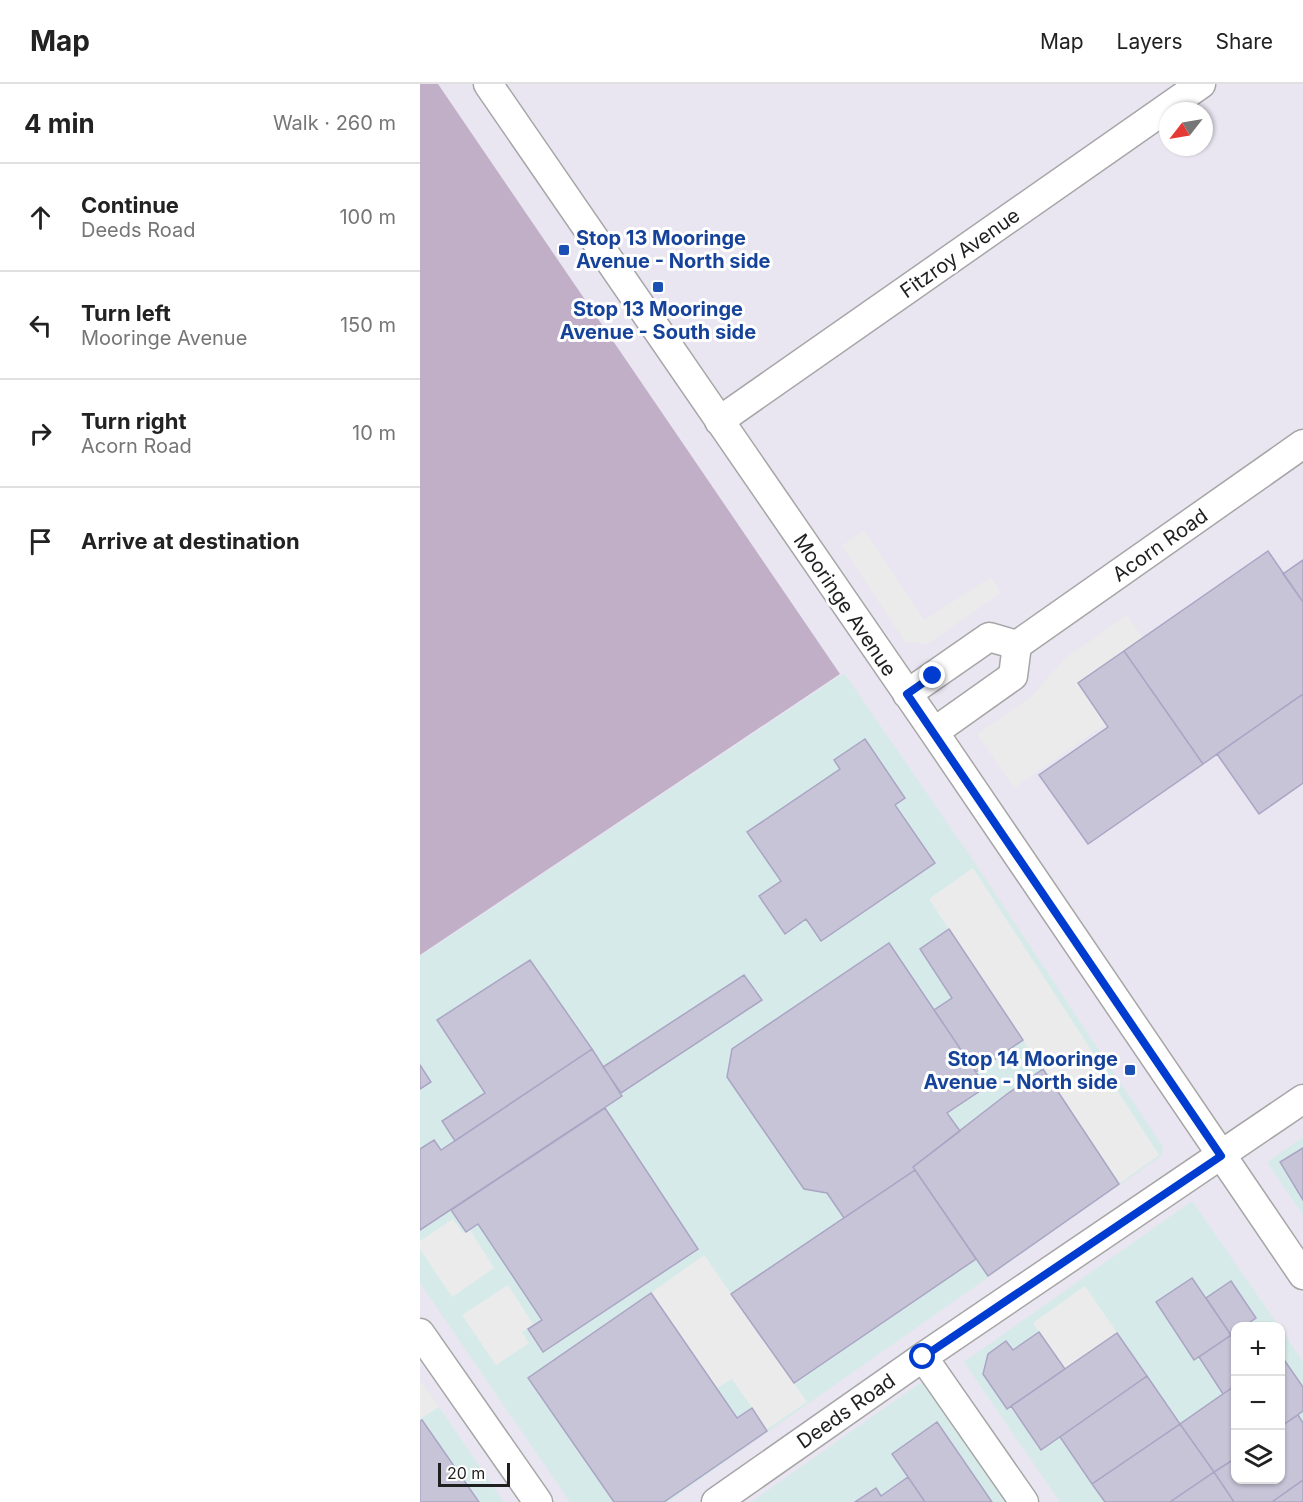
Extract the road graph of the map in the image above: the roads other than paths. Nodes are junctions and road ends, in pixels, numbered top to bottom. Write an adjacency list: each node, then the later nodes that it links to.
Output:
1 (488, 84): 3 (street, Mooringe Avenue)
2 (1185, 88): 3 (street, Fitzroy Avenue)
3 (719, 421): 6 (street, Mooringe Avenue)
4 (1303, 444): 5 (street, Acorn Road)
5 (1017, 645): 6 (street); 7 (street)
6 (907, 694): 7 (street, Mooringe Avenue)
7 (934, 732): 9 (street, Mooringe Avenue)
8 (1303, 1099): 9 (street, Deeds Road)
9 (1221, 1156): 10 (street, Mooringe Avenue); 12 (street, Deeds Road)
10 (1303, 1275)
11 (420, 1333): 13 (street)
12 (923, 1357): 14 (street, Deeds Road); 15 (street)
13 (538, 1502)
14 (716, 1502)
15 (1024, 1502)

